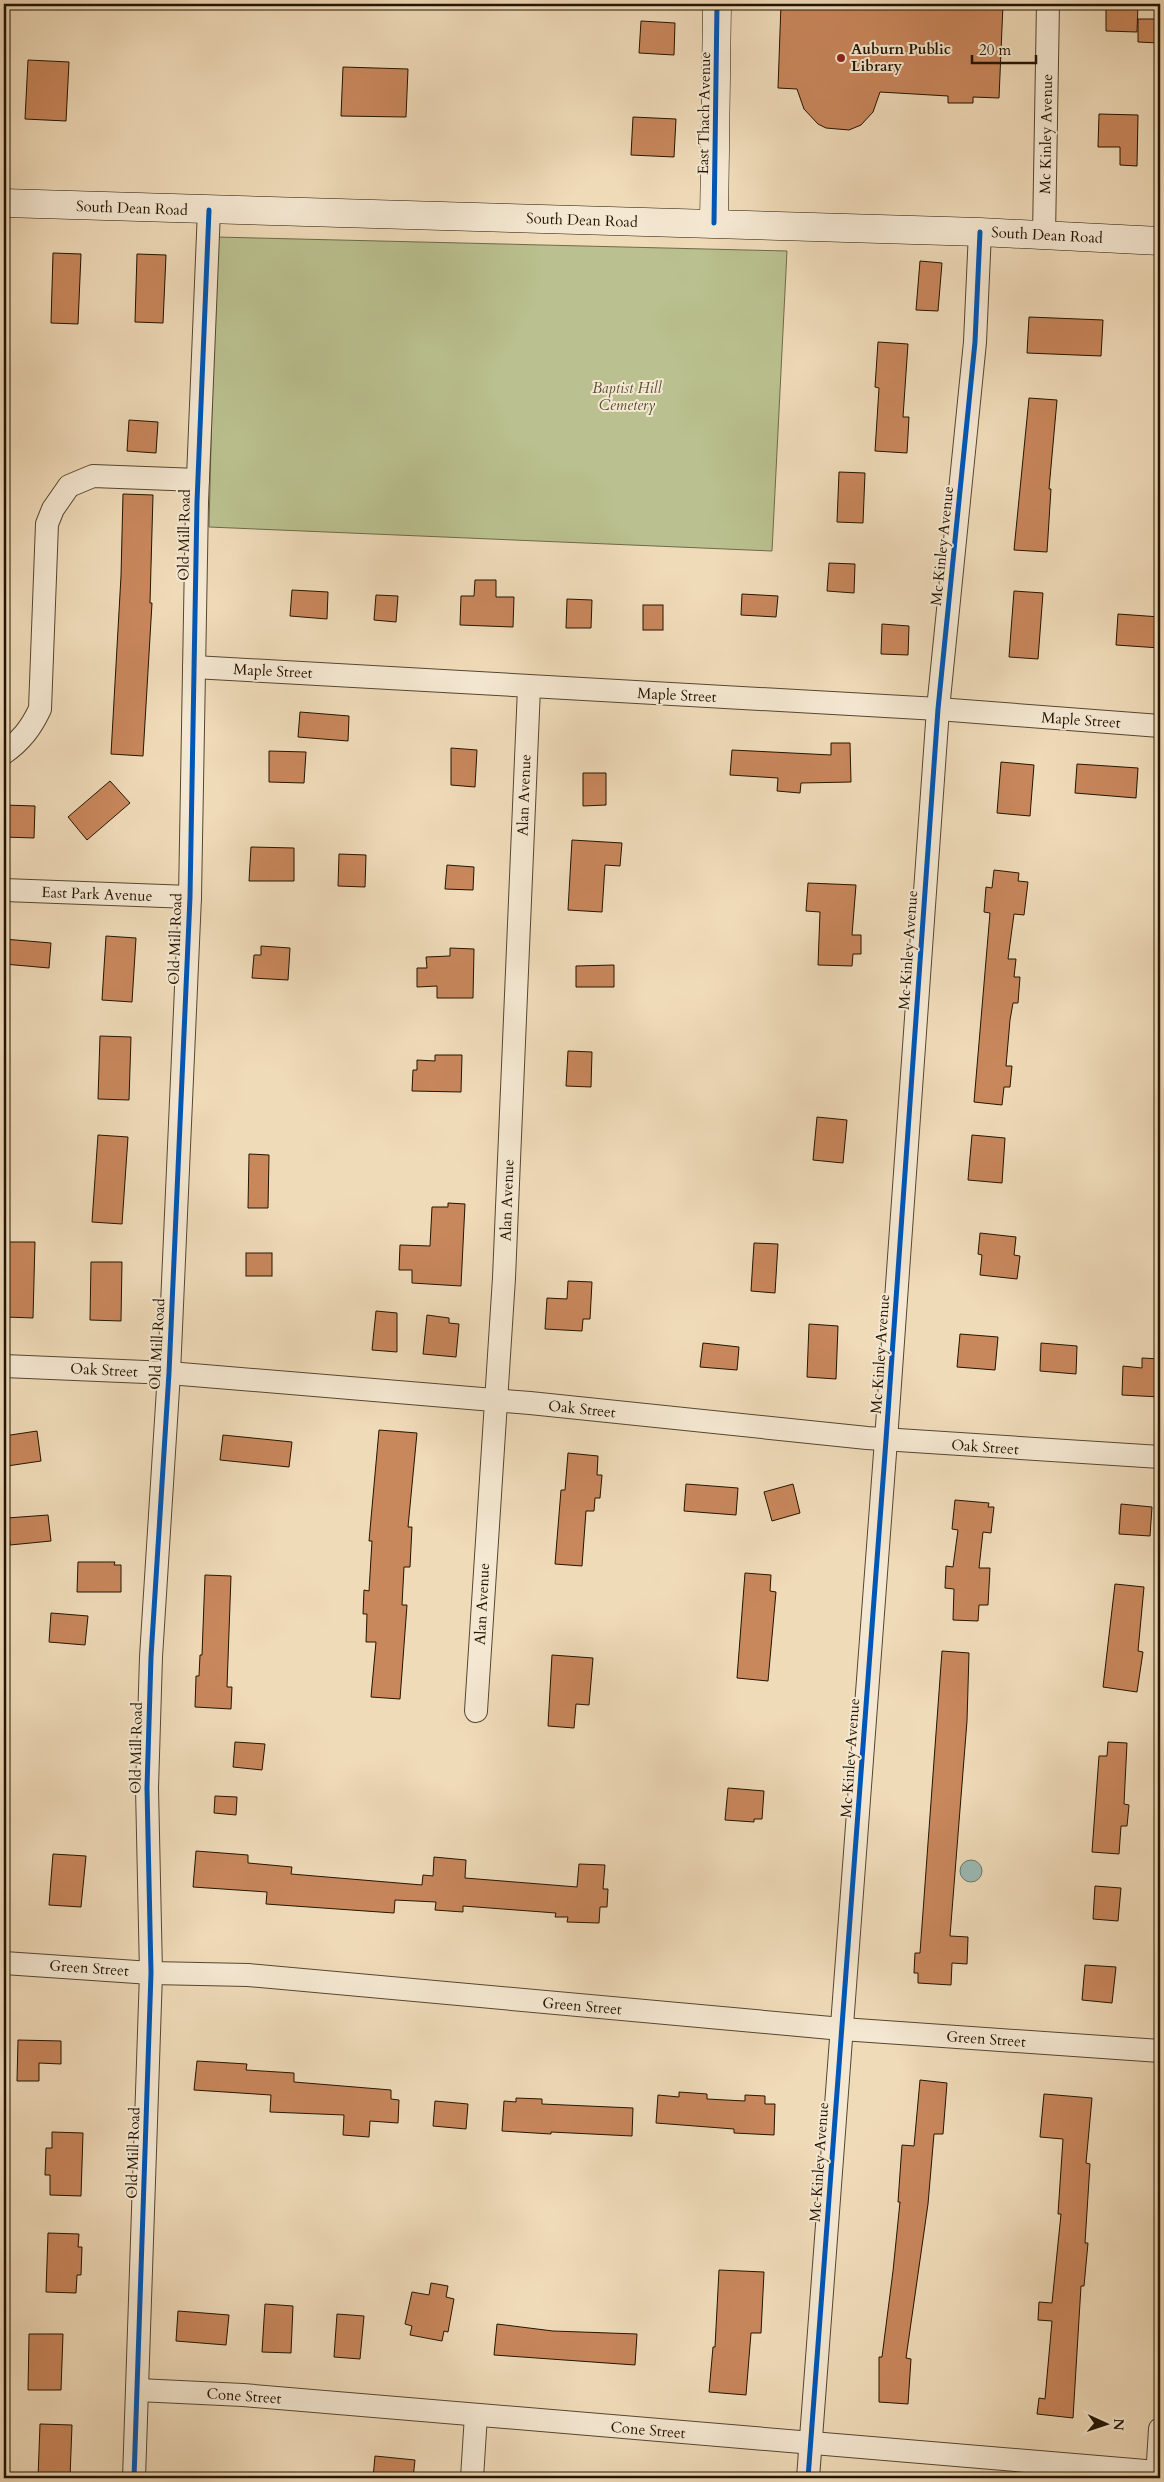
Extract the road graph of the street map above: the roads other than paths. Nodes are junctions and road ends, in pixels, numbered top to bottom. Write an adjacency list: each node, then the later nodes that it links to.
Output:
1 (717, 4): 5 (street, East Thach Avenue)
2 (1048, 4): 7 (street, Mc Kinley Avenue)
3 (4, 203): 4 (street, South Dean Road)
4 (209, 210): 5 (street, South Dean Road); 9 (street, Old Mill Road)
5 (714, 223): 6 (street, South Dean Road)
6 (980, 232): 7 (street, South Dean Road); 12 (street, Mc Kinley Avenue)
7 (1044, 235): 8 (street, South Dean Road)
8 (1160, 241)
9 (198, 480): 10 (street, Old Mill Road); 14 (street)
10 (194, 667): 11 (street, Maple Street); 16 (street, Old Mill Road)
11 (529, 688): 12 (street, Maple Street); 19 (street, Alan Avenue)
12 (938, 709): 13 (street, Maple Street); 20 (street, Mc Kinley Avenue)
13 (1160, 726)
14 (4, 753)
15 (4, 890): 16 (street, East Park Avenue)
16 (190, 897): 18 (street, Old Mill Road)
17 (4, 1366): 18 (street, Oak Street)
18 (169, 1373): 19 (street, Oak Street); 24 (street, Old Mill Road)
19 (495, 1400): 20 (street, Oak Street); 22 (street, Alan Avenue)
20 (886, 1440): 21 (street, Oak Street); 25 (street, Mc Kinley Avenue)
21 (1160, 1457)
22 (476, 1711)
23 (4, 1963): 24 (street, Green Street)
24 (151, 1973): 25 (street, Green Street); 27 (street, Old Mill Road)
25 (842, 2030): 26 (street, Green Street); 30 (street, Mc Kinley Avenue)
26 (1160, 2050)
27 (138, 2390): 28 (street, Cone Street); 32 (street, Old Mill Road)
28 (476, 2415): 30 (street, Cone Street); 33 (street)
29 (1160, 2429): 31 (street)
30 (811, 2442): 31 (street, Cone Street); 34 (street, Mc Kinley Avenue)
31 (1157, 2475)
32 (134, 2478)
33 (472, 2478)
34 (808, 2478)

